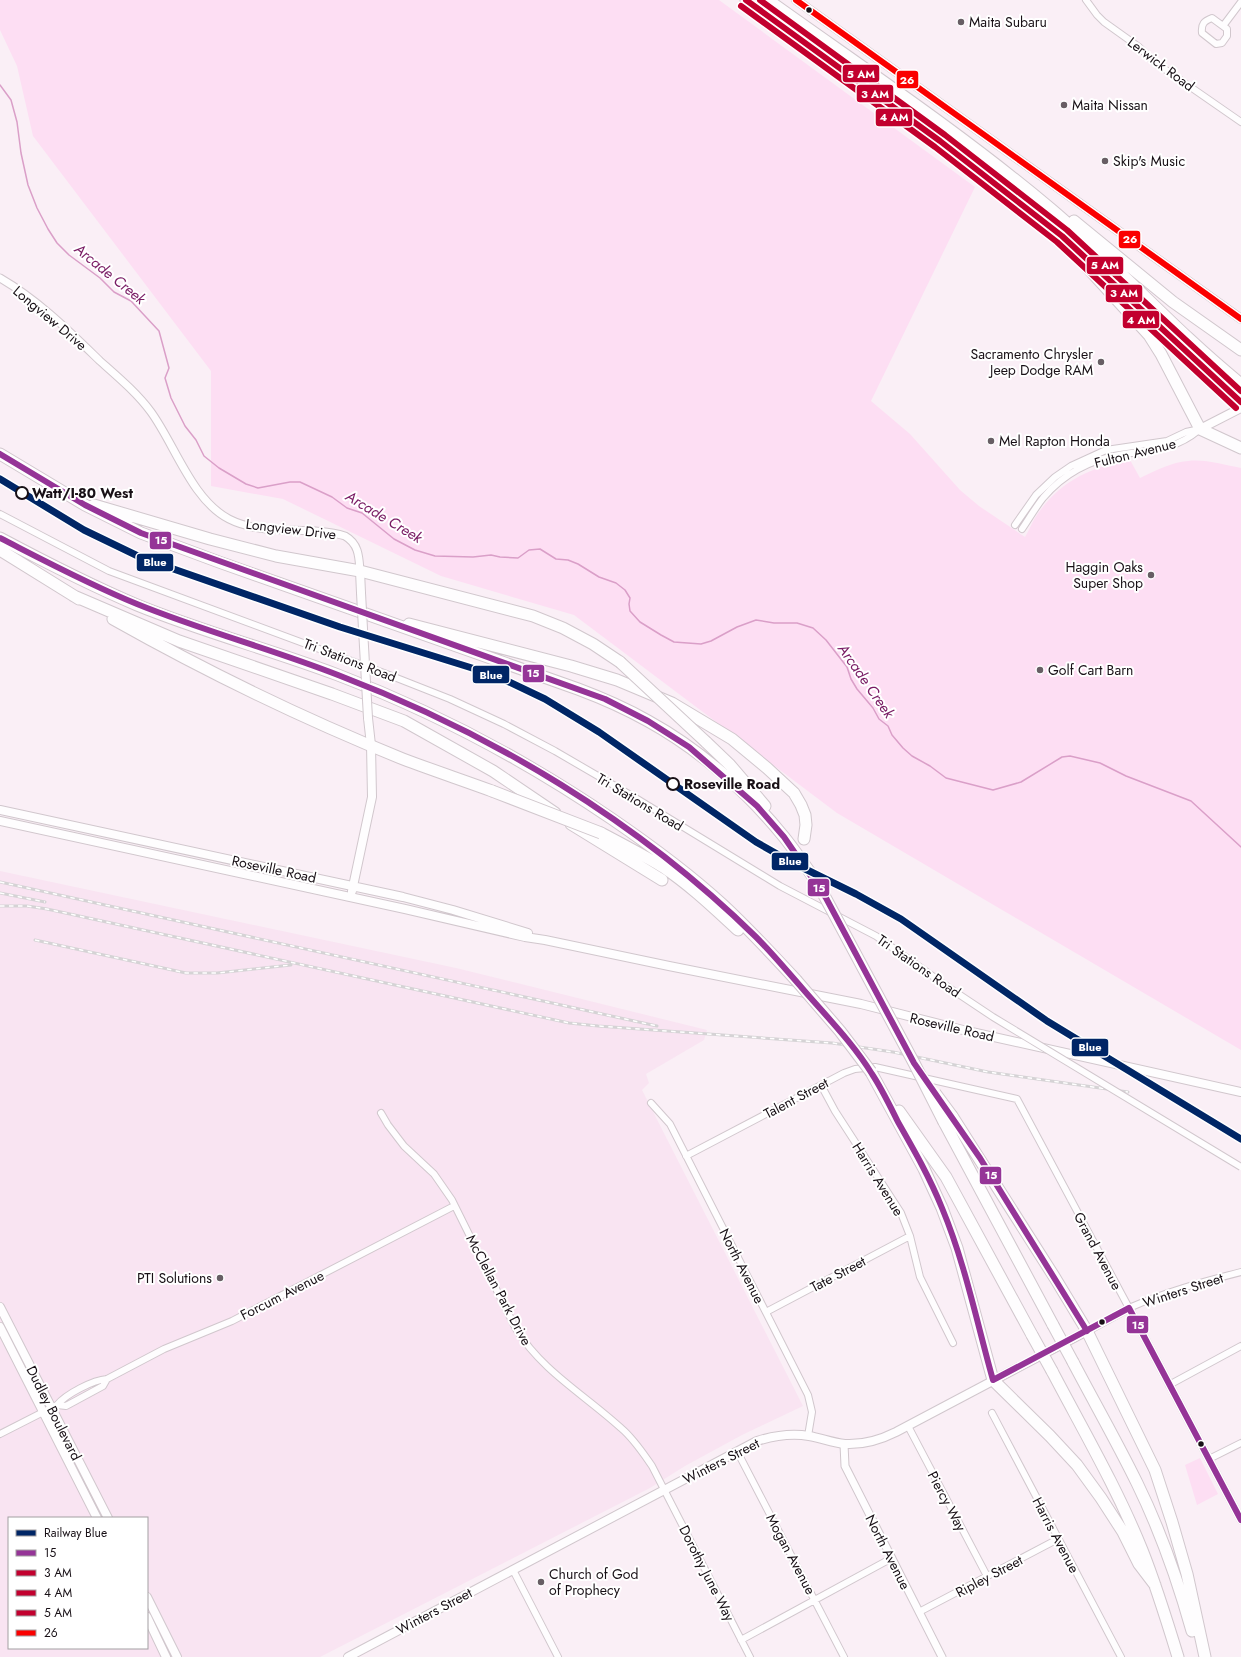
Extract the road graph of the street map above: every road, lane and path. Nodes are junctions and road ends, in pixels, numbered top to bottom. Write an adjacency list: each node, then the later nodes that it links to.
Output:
1 (746, 0): 9 (highway)
2 (768, 0): 8 (highway)
3 (796, 0): 11 (main road)
4 (1086, 0): 7 (street, Lerwick Road)
5 (1241, 2): 6 (street)
6 (1223, 26): 6 (street)
7 (1241, 122)
8 (998, 166): 12 (highway); 13 (highway)
9 (1062, 236): 14 (highway); 15 (highway)
10 (0, 278): 22 (street, Longview Drive)
11 (1241, 319)
12 (1241, 350)
13 (1241, 384)
14 (1240, 407): 15 (main road, Fulton Avenue)
15 (1200, 429): 15 (street, Fulton Avenue); 16 (highway)
16 (1241, 448)
17 (0, 454): 18 (highway)
18 (71, 497): 22 (highway); 24 (highway)
19 (0, 514): 43 (street, Tri Stations Road, bridge)
20 (0, 538): 34 (highway)
21 (0, 550): 23 (highway)
22 (360, 571): 25 (main road, Longview Drive, bridge); 26 (highway, bridge)
23 (74, 596): 25 (highway); 30 (highway)
24 (395, 624): 26 (highway); 29 (highway)
25 (371, 746): 31 (main road, Longview Drive); 34 (highway, bridge)
26 (758, 803): 40 (highway, bridge)
27 (0, 810): 31 (main road, Roseville Road)
28 (0, 821): 32 (main road, Roseville Road)
29 (804, 839)
30 (662, 880)
31 (353, 886): 32 (main road, Longview Drive); 33 (main road, Roseville Road)
32 (351, 897): 33 (main road, Roseville Road)
33 (545, 940): 37 (main road, Roseville Road)
34 (796, 980): 41 (highway, bridge)
35 (912, 1076): 36 (street, Talent Street); 48 (street, Grand Avenue)
36 (821, 1085): 42 (street, Talent Street); 45 (street, Harris Avenue)
37 (1241, 1092)
38 (651, 1103): 42 (street, North Avenue)
39 (381, 1112): 44 (street, McClellan Park Drive)
40 (948, 1119): 51 (highway); 90 (highway, bridge)
41 (910, 1134): 54 (highway); 74 (highway, bridge)
42 (686, 1156): 49 (street, North Avenue)
43 (1241, 1166)
44 (454, 1206): 56 (street, Forcum Avenue); 66 (street, McClellan Park Drive)
45 (910, 1236): 49 (street, Tate Street); 52 (street, Harris Avenue)
46 (1241, 1272): 48 (street, Winters Street)
47 (0, 1308): 56 (main road, Dudley Boulevard)
48 (1129, 1308): 51 (street, Winters Street); 55 (street, Grand Avenue)
49 (766, 1312): 61 (street, North Avenue)
50 (0, 1327): 57 (main road, Dudley Boulevard)
51 (1086, 1331): 54 (main road, Winters Street); 91 (highway)
52 (953, 1342)
53 (1241, 1346): 55 (street)
54 (994, 1380): 59 (main road, Winters Street); 74 (highway)
55 (1169, 1384): 65 (street, Grand Avenue)
56 (54, 1407): 57 (street, Forcum Avenue); 68 (main road, Dudley Boulevard)
57 (43, 1412): 60 (street, Forcum Avenue); 67 (main road, Dudley Boulevard)
58 (992, 1413): 70 (street, Harris Avenue)
59 (908, 1426): 63 (main road, Winters Street); 73 (street, Piercy Way)
60 (0, 1434)
61 (808, 1436): 63 (main road, Winters Street); 64 (main road, Winters Street)
62 (1241, 1443): 65 (street)
63 (844, 1444): 71 (street, North Avenue)
64 (737, 1451): 66 (main road, Winters Street); 76 (street, Mogan Avenue)
65 (1209, 1459): 69 (street, Grand Avenue)
66 (664, 1490): 72 (main road, Winters Street); 79 (street, Dorothy June Way)
67 (97, 1517)
68 (108, 1517)
69 (1241, 1520)
70 (1058, 1539): 73 (street, Ripley Street); 88 (street, Harris Avenue)
71 (892, 1558): 76 (street); 77 (street, North Avenue)
72 (513, 1570): 80 (main road, Winters Street); 84 (street)
73 (987, 1576): 77 (street, Ripley Street)
74 (1156, 1585): 89 (highway)
75 (148, 1599): 82 (main road)
76 (814, 1599): 79 (street); 86 (street, Mogan Avenue)
77 (919, 1612): 87 (street, North Avenue)
78 (148, 1620): 81 (main road)
79 (741, 1640): 85 (street, Dorothy June Way)
80 (363, 1654): 83 (main road, Winters Street)
81 (166, 1657)
82 (177, 1657)
83 (348, 1657)
84 (558, 1657)
85 (750, 1657)
86 (844, 1657)
87 (942, 1657)
88 (1121, 1657)
89 (1178, 1657)
90 (1200, 1657)
91 (1205, 1657)

